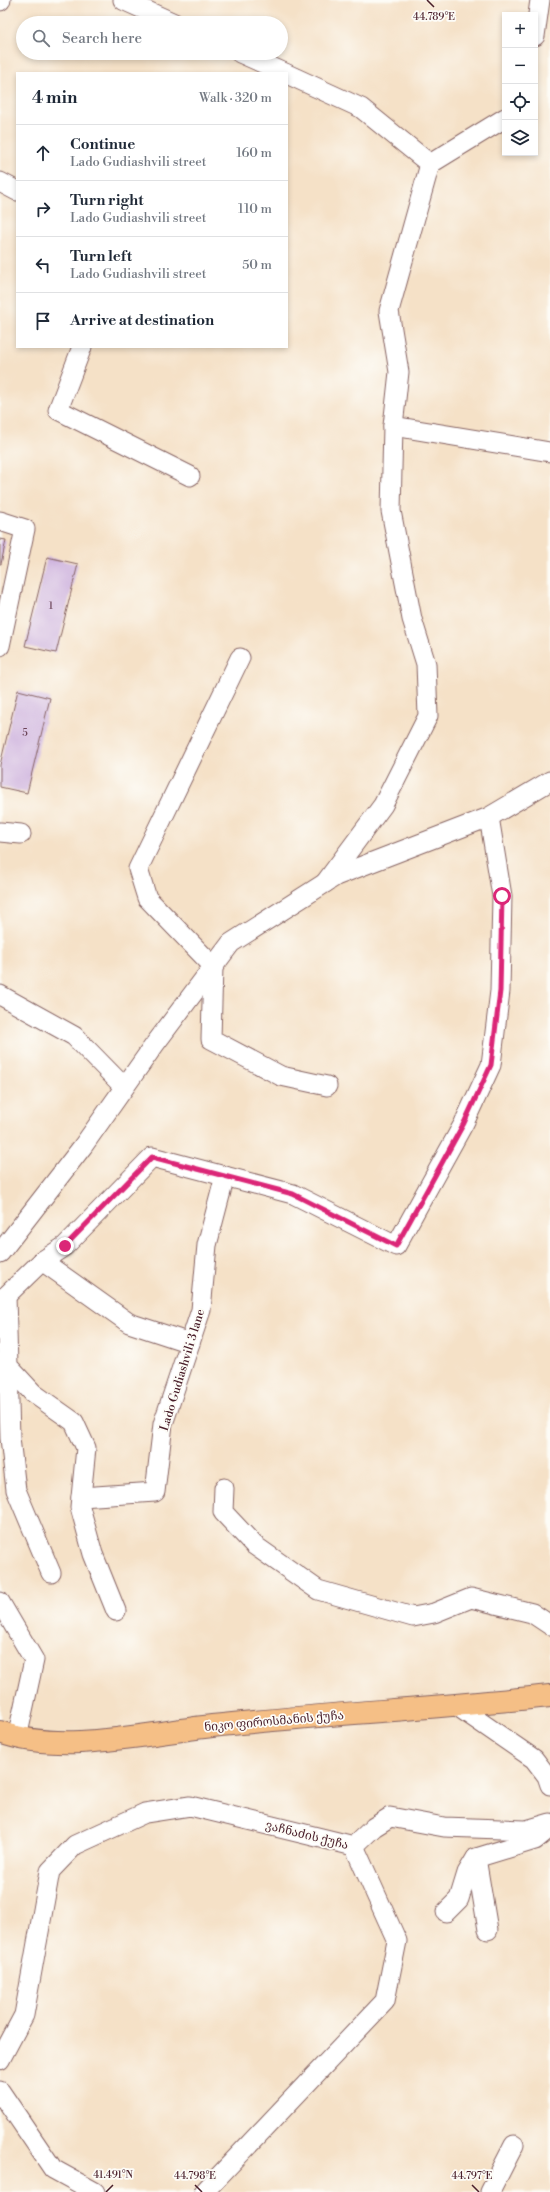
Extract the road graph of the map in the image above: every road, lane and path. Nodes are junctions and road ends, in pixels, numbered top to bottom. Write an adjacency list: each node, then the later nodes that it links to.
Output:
1 (123, 0): 4 (street)
2 (540, 0): 3 (street)
3 (538, 14)
4 (158, 16)
5 (255, 60): 6 (street)
6 (282, 72)
7 (288, 75): 9 (street)
8 (502, 120): 9 (street)
9 (430, 164): 13 (street)
10 (0, 182): 11 (street)
11 (16, 190)
12 (82, 348): 15 (street)
13 (393, 426): 14 (street); 23 (street)
14 (550, 452)
15 (190, 476)
16 (0, 520): 17 (street)
17 (0, 646)
18 (240, 658): 24 (street)
19 (550, 781): 20 (street)
20 (489, 817): 23 (street); 28 (street)
21 (0, 832): 22 (street)
22 (21, 834)
23 (326, 883): 24 (street)
24 (213, 966): 26 (street); 27 (street)
25 (0, 995): 27 (street)
26 (327, 1086)
27 (124, 1087): 29 (street)
28 (225, 1176): 30 (street); 32 (street, Lado Gudiashvili 3 lane)
29 (0, 1253)
30 (42, 1261): 31 (street); 32 (street)
31 (3, 1297): 33 (street)
32 (190, 1343): 35 (street, Lado Gudiashvili 3 lane)
33 (8, 1366): 35 (street); 36 (street)
34 (224, 1488): 39 (street)
35 (81, 1496): 38 (street)
36 (51, 1573)
37 (0, 1602): 42 (street)
38 (116, 1611)
39 (550, 1625)
40 (550, 1696): 41 (main road, ნიკო ფიროსმანის ქუჩა)
41 (457, 1706): 42 (main road, ნიკო ფიროსმანის ქუჩა); 43 (street)
42 (8, 1735)
43 (550, 1786)
44 (550, 1822): 46 (street)
45 (550, 1827): 47 (street)
46 (354, 1846): 50 (street, ვაჩნაძის ქუჩა); 54 (street, ვაჩნაძის ქუჩა)
47 (476, 1858): 48 (street); 49 (street)
48 (446, 1912)
49 (488, 1930)
50 (0, 2060)
51 (0, 2092): 53 (street)
52 (514, 2145): 55 (street)
53 (95, 2192)
54 (204, 2192)
55 (490, 2192)

